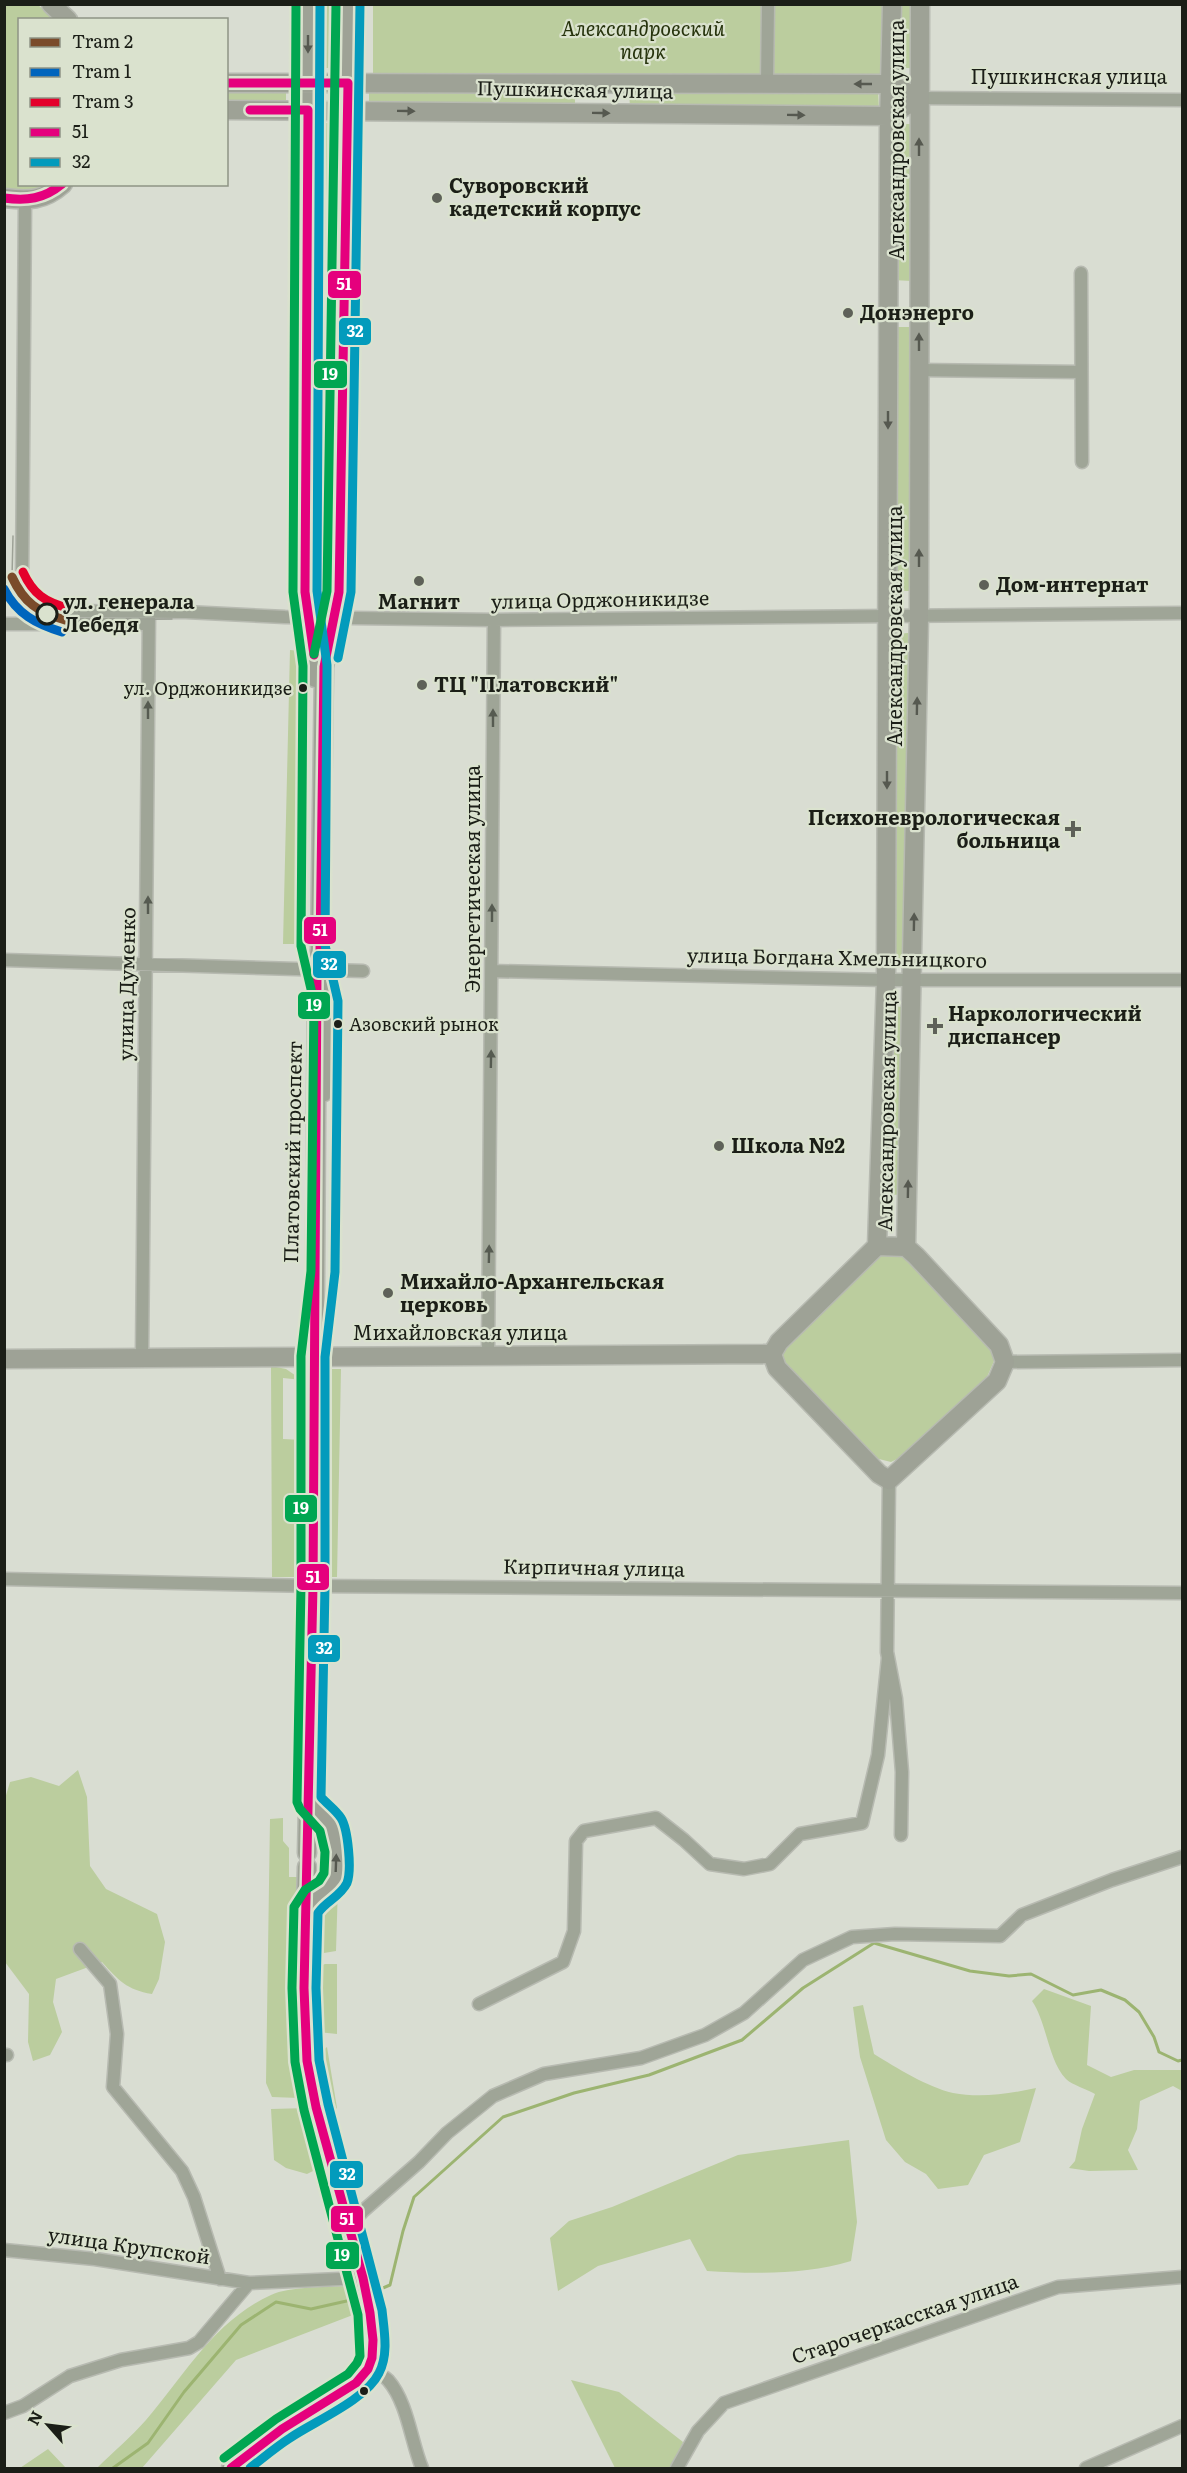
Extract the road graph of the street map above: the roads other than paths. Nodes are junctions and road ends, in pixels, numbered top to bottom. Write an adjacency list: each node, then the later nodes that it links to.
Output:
1 (51, 4): 7 (street)
2 (308, 4): 11 (street, Платовский проспект, one-way to 11)
3 (348, 4): 9 (street, Платовский проспект)
4 (768, 4): 10 (street)
5 (892, 4): 12 (street, Александровская улица)
6 (920, 4): 13 (street, Александровская улица)
7 (66, 18)
8 (228, 83): 11 (street, Пушкинская улица)
9 (348, 83): 10 (street, Пушкинская улица); 11 (street, Пушкинская улица); 17 (street, Платовский проспект)
10 (767, 83): 12 (street, Пушкинская улица, one-way to 10)
11 (308, 84): 16 (street, Платовский проспект)
12 (890, 84): 13 (street, Пушкинская улица); 18 (street, Александровская улица)
13 (919, 98): 14 (street, Пушкинская улица); 18 (street); 25 (street, Александровская улица, one-way to 13)
14 (1182, 100)
15 (228, 110): 16 (street, Пушкинская улица)
16 (308, 110): 17 (street, Пушкинская улица); 23 (street, Платовский проспект)
17 (347, 110): 18 (street, Пушкинская улица, one-way to 18); 24 (street, Платовский проспект)
18 (889, 116): 30 (street, Александровская улица, one-way to 30)
19 (60, 186): 21 (street)
20 (4, 198): 21 (street)
21 (25, 201): 28 (street)
22 (1081, 273): 26 (street)
23 (307, 316): 24 (street); 31 (street, Платовский проспект)
24 (344, 316): 32 (street, Платовский проспект)
25 (919, 369): 26 (street); 33 (street, Александровская улица, one-way to 25)
26 (1081, 372): 27 (street)
27 (1082, 462)
28 (49, 611): 34 (street, улица Орджоникидзе); 37 (street, улица Орджоникидзе)
29 (1182, 613): 33 (street, улица Орджоникидзе)
30 (888, 616): 33 (street, улица Орджоникидзе); 35 (street, улица Орджоникидзе); 43 (street, Александровская улица, one-way to 43)
31 (310, 617): 32 (street, улица Орджоникидзе); 34 (street, улица Орджоникидзе); 40 (street, Платовский проспект)
32 (333, 617): 35 (street, улица Орджоникидзе); 40 (street, Платовский проспект)
33 (919, 617): 44 (street, Александровская улица, one-way to 33)
34 (149, 618): 37 (street, улица Орджоникидзе); 39 (street, улица Думенко, one-way to 34)
35 (494, 620): 42 (street, Энергетическая улица, one-way to 35)
36 (4, 624): 37 (street, улица Орджоникидзе)
37 (21, 624)
38 (4, 960): 39 (street)
39 (147, 964): 40 (street); 51 (street, улица Думенко)
40 (317, 970): 41 (street); 50 (street, Платовский проспект)
41 (363, 971)
42 (492, 971): 43 (street, улица Богдана Хмельницкого); 49 (street, Энергетическая улица, one-way to 42)
43 (886, 980): 44 (street, улица Богдана Хмельницкого); 46 (street, Александровская улица)
44 (913, 980): 45 (street, улица Богдана Хмельницкого); 47 (street, Александровская улица, one-way to 44)
45 (1182, 980)
46 (877, 1246): 47 (street); 48 (street)
47 (906, 1248): 54 (street)
48 (772, 1354): 49 (street, Михайловская улица); 55 (street)
49 (488, 1355): 50 (street, Михайловская улица)
50 (313, 1356): 51 (street, Михайловская улица); 57 (street, Платовский проспект)
51 (142, 1357): 52 (street, Михайловская улица)
52 (4, 1359)
53 (1182, 1360): 54 (street)
54 (1005, 1362): 55 (street)
55 (889, 1480): 58 (street)
56 (4, 1578): 57 (street, Кирпичная улица)
57 (313, 1586): 58 (street, Кирпичная улица); 61 (street, Платовский проспект)
58 (889, 1591): 59 (street, Кирпичная улица); 60 (street)
59 (1182, 1593)
60 (888, 1658): 62 (street); 66 (street)
61 (309, 1802): 64 (street, Платовский проспект); 64 (street, one-way to 61)
62 (902, 1835)
63 (1182, 1857): 67 (street)
64 (306, 1909): 67 (street, Платовский проспект)
65 (80, 1949): 71 (street)
66 (479, 2004)
67 (349, 2227): 70 (street, Платовский проспект)
68 (4, 2250): 71 (street, улица Крупской)
69 (1182, 2277): 78 (street, Старочеркасская улица)
70 (363, 2278): 72 (street, улица Крупской); 73 (street, Платовский проспект)
71 (220, 2279): 72 (street, улица Крупской)
72 (249, 2283): 74 (street)
73 (368, 2369): 76 (street); 77 (street)
74 (4, 2413)
75 (1182, 2426): 79 (street)
76 (231, 2469)
77 (422, 2469)
78 (677, 2469)
79 (1086, 2469)

